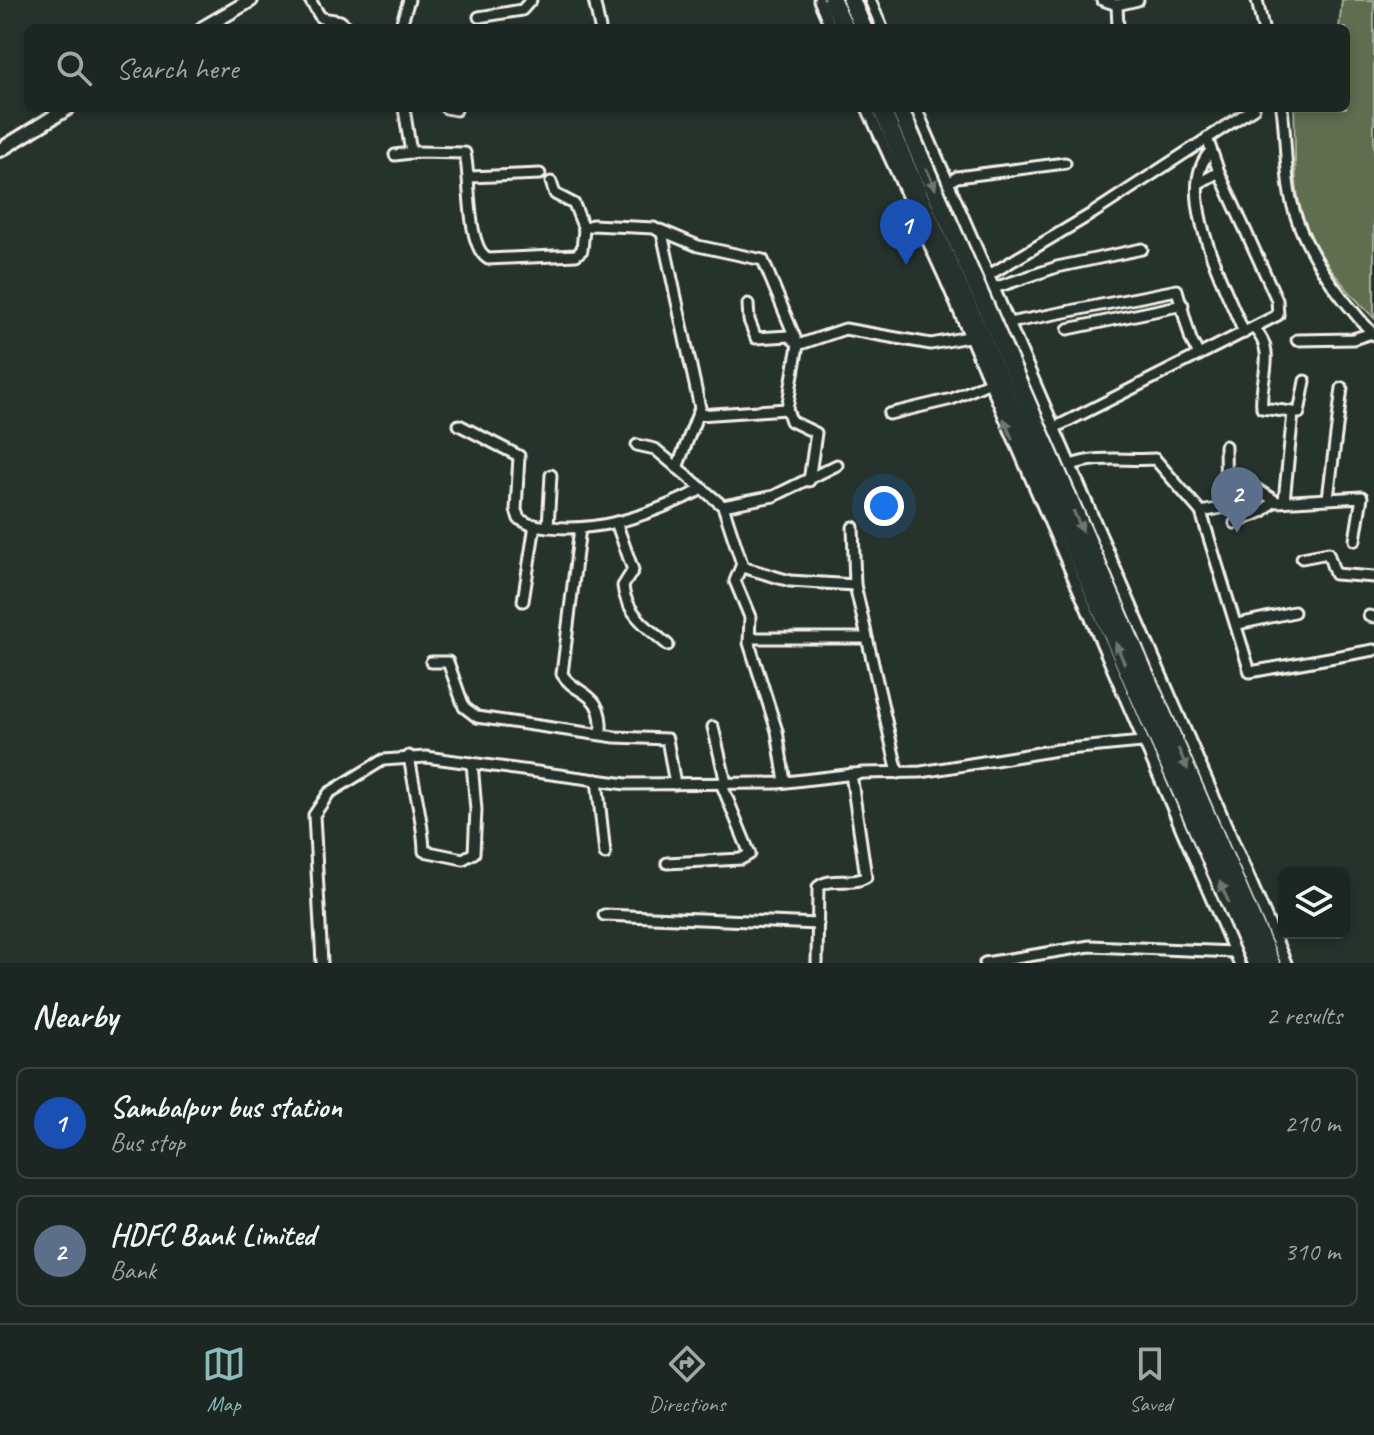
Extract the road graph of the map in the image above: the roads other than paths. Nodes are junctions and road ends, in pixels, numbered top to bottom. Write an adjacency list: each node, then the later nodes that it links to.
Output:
1 (251, 0): 15 (main road)
2 (310, 0): 16 (street)
3 (409, 0): 17 (street)
4 (531, 0): 14 (street)
5 (594, 0): 18 (street)
6 (819, 0): 19 (street)
7 (832, 0): 20 (highway)
8 (851, 0): 21 (highway)
9 (870, 0): 22 (street)
10 (1102, 0): 13 (street)
11 (1138, 0): 13 (street)
12 (1257, 0): 24 (street)
13 (1117, 5): 23 (street)
14 (479, 17)
15 (210, 24)
16 (344, 24)
17 (401, 24)
18 (599, 24)
19 (829, 24)
20 (843, 24)
21 (861, 24)
22 (880, 24)
23 (1118, 24)
24 (1262, 24)
25 (62, 112): 34 (main road)
26 (405, 112): 36 (street)
27 (869, 112): 57 (street)
28 (883, 112): 124 (highway, one-way to 28)
29 (901, 112): 125 (highway, one-way to 125)
30 (918, 112): 43 (street)
31 (1248, 112): 33 (street)
32 (1282, 112): 56 (street)
33 (1207, 138): 35 (street); 48 (street)
34 (0, 150)
35 (1211, 151): 39 (street); 44 (street)
36 (411, 153): 37 (street); 41 (street)
37 (395, 155)
38 (1065, 163): 43 (street)
39 (1219, 172): 44 (street); 53 (street)
40 (540, 174): 41 (street)
41 (469, 177): 45 (street)
42 (551, 182): 45 (street)
43 (949, 182): 48 (street)
44 (1199, 183): 55 (street)
45 (584, 229): 46 (street)
46 (660, 230): 59 (street); 67 (street)
47 (1142, 249): 49 (street)
48 (989, 275): 49 (street)
49 (994, 288): 52 (street)
50 (748, 304): 59 (street)
51 (1183, 305): 52 (street); 54 (street); 60 (street)
52 (1009, 323): 69 (street)
53 (1254, 328): 55 (street); 65 (street)
54 (1068, 329)
55 (1244, 333): 60 (street)
56 (1373, 334): 58 (street)
57 (968, 337): 59 (street); 62 (street)
58 (1297, 340)
59 (798, 345): 64 (street)
60 (1199, 355): 69 (street)
61 (1305, 381): 65 (street)
62 (988, 383): 66 (street); 106 (street, one-way to 62)
63 (1342, 388): 79 (street)
64 (787, 409): 67 (street); 76 (street)
65 (1293, 413): 81 (street)
66 (889, 414)
67 (699, 415): 74 (street)
68 (459, 425): 87 (street)
69 (1056, 427): 73 (street)
70 (637, 445): 74 (street)
71 (1225, 446): 83 (street)
72 (837, 465): 76 (street)
73 (1071, 465): 84 (street); 126 (street)
74 (677, 468): 77 (street)
75 (551, 475): 88 (street)
76 (809, 481): 82 (street)
77 (703, 489): 82 (street); 85 (street)
78 (1362, 497): 79 (street); 80 (street); 91 (street)
79 (1328, 498): 81 (street)
80 (1374, 499)
81 (1279, 501): 83 (street); 86 (street)
82 (723, 506): 93 (street)
83 (1226, 507): 84 (street)
84 (1201, 512): 98 (street)
85 (616, 522): 90 (street); 101 (street)
86 (1235, 523)
87 (535, 525): 88 (street); 96 (street)
88 (548, 527): 90 (street)
89 (853, 527): 95 (street)
90 (580, 528): 105 (street)
91 (1355, 540)
92 (1302, 558): 94 (street)
93 (742, 567): 95 (street); 99 (street)
94 (1374, 577)
95 (855, 585): 100 (street)
96 (523, 601)
97 (1294, 612): 98 (street)
98 (1238, 624): 102 (street)
99 (750, 638): 100 (street); 112 (street)
100 (864, 638): 109 (street)
101 (668, 645)
102 (1374, 650)
103 (431, 662): 105 (street)
104 (713, 727): 113 (street)
105 (601, 734): 114 (street)
106 (1142, 742): 109 (street); 119 (street)
107 (409, 756): 108 (street); 108 (street); 120 (street)
108 (472, 763): 111 (street)
109 (898, 773): 110 (street)
110 (851, 774): 112 (street); 118 (street)
111 (597, 780): 114 (street); 115 (street)
112 (785, 782): 113 (street)
113 (724, 783): 114 (street); 116 (street)
114 (675, 784)
115 (605, 854)
116 (667, 863)
117 (604, 915): 118 (street)
118 (818, 924): 121 (street)
119 (1234, 952): 122 (street); 123 (street)
120 (322, 963)
121 (817, 963)
122 (985, 963)
123 (1239, 963)
124 (1256, 963)
125 (1271, 963)
126 (1286, 963)

